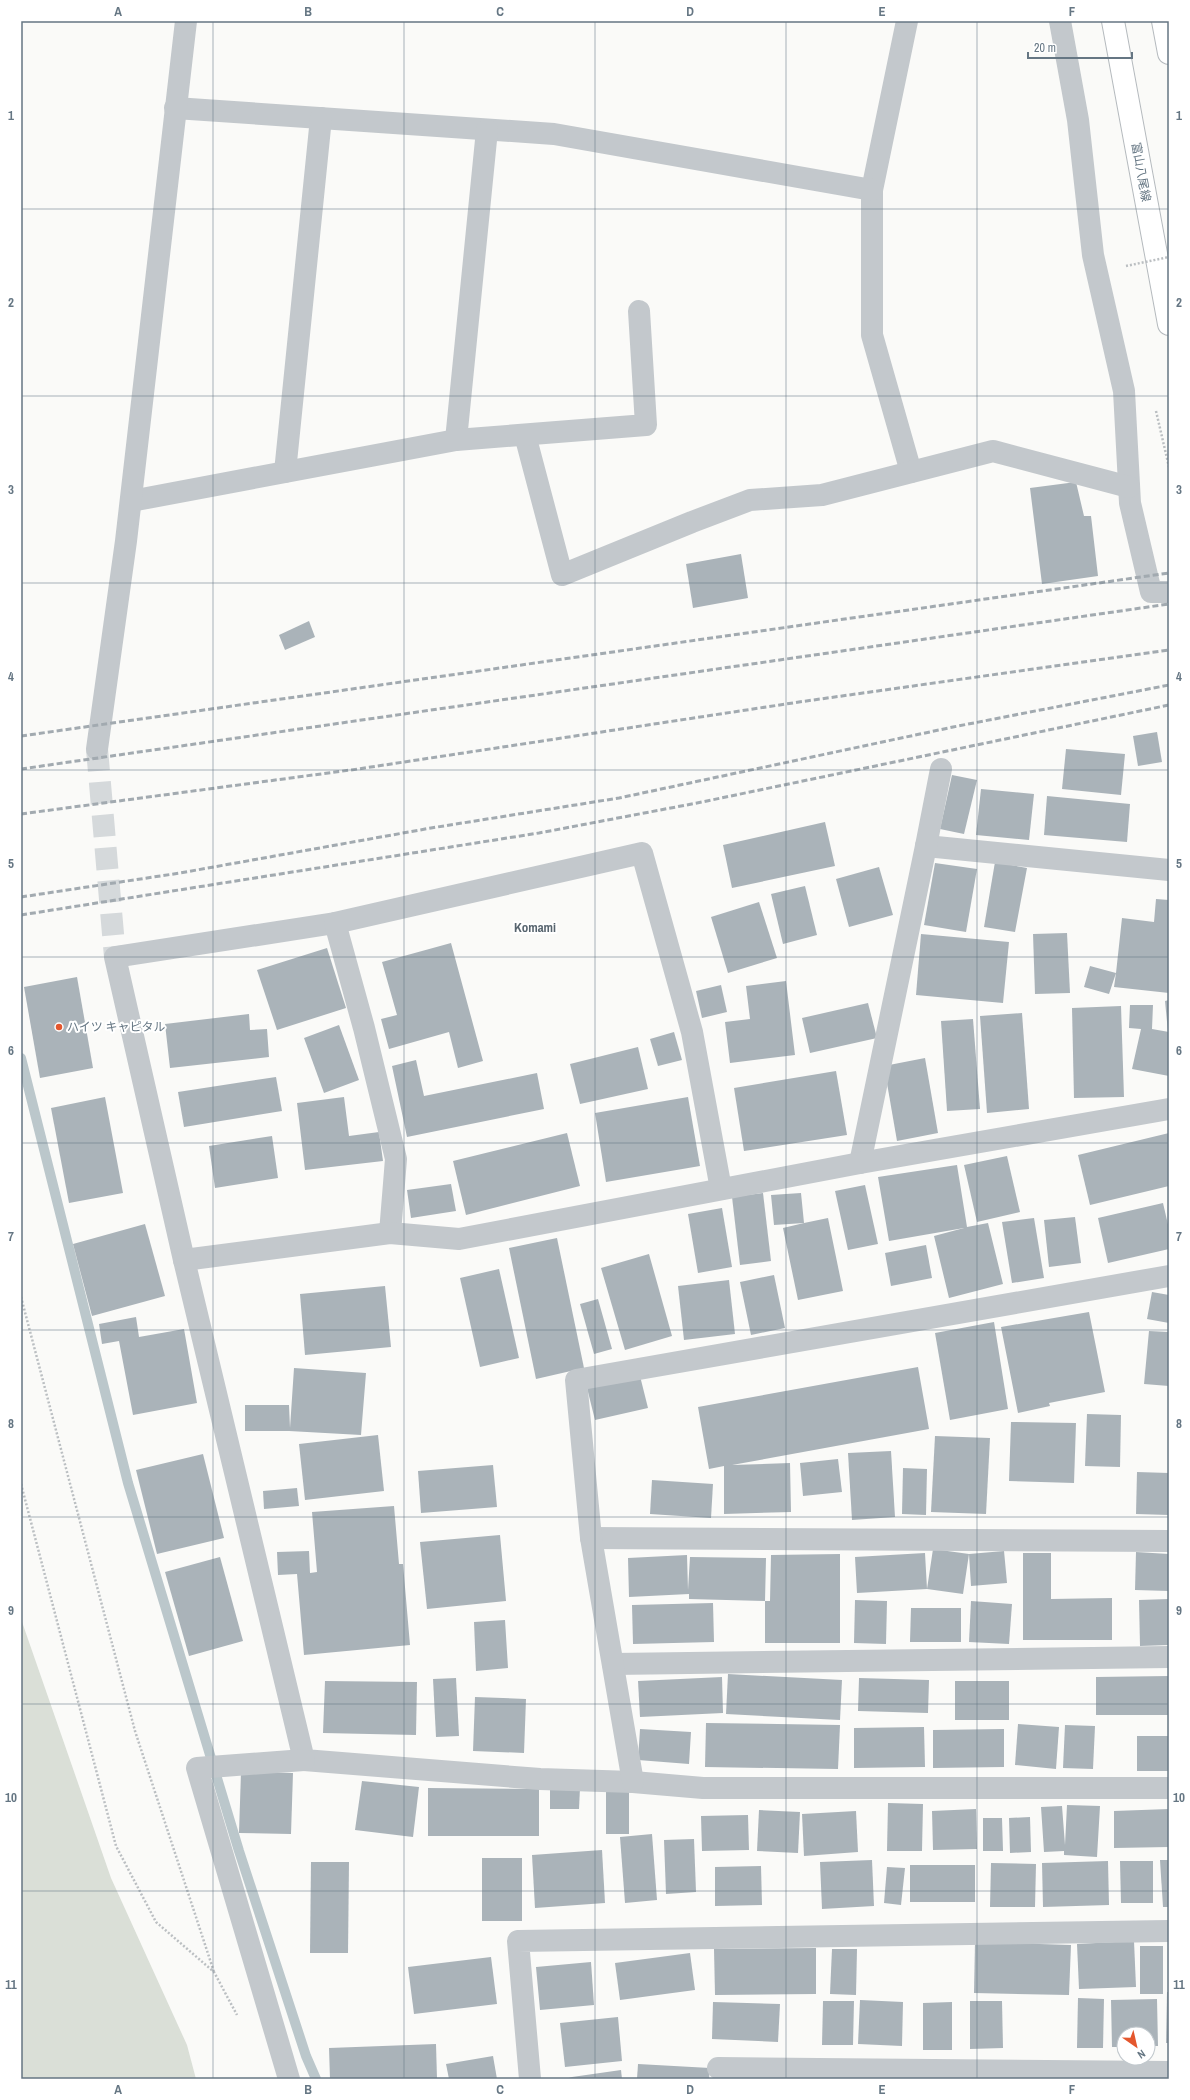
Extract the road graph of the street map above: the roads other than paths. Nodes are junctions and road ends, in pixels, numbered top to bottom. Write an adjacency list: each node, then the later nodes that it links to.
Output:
1 (907, 21): 10 (street)
2 (1060, 21): 17 (street)
3 (1113, 21): 12 (main road, 富山八尾線)
4 (1163, 21): 6 (main road)
5 (183, 23): 7 (street)
6 (1169, 53)
7 (176, 108): 8 (street); 18 (street)
8 (321, 118): 9 (street); 15 (street)
9 (487, 130): 10 (street); 14 (street)
10 (872, 190): 16 (street)
11 (640, 311): 13 (street)
12 (1169, 324)
13 (525, 435): 14 (street); 16 (street)
14 (456, 440): 15 (street)
15 (285, 472): 18 (street)
16 (911, 472): 17 (street)
17 (1130, 487): 19 (street)
18 (131, 501): 20 (street)
19 (1169, 592)
20 (97, 749)
21 (941, 769): 22 (street)
22 (926, 846): 23 (street); 26 (street)
23 (1169, 870)
24 (335, 923): 27 (street); 28 (street); 29 (street)
25 (1169, 1110): 26 (street)
26 (860, 1162): 27 (street)
27 (721, 1189): 28 (street)
28 (390, 1233): 29 (street)
29 (184, 1260): 35 (street)
30 (1169, 1276): 31 (street)
31 (591, 1538): 32 (street); 34 (street)
32 (1169, 1541)
33 (1169, 1657): 34 (street)
34 (613, 1664): 36 (street)
35 (304, 1760): 36 (street); 42 (street)
36 (633, 1782): 37 (street)
37 (1169, 1788)
38 (1169, 1931): 43 (street)
39 (718, 2068): 41 (street)
40 (1169, 2072): 41 (street)
41 (964, 2074)
42 (289, 2079)
43 (530, 2079)

